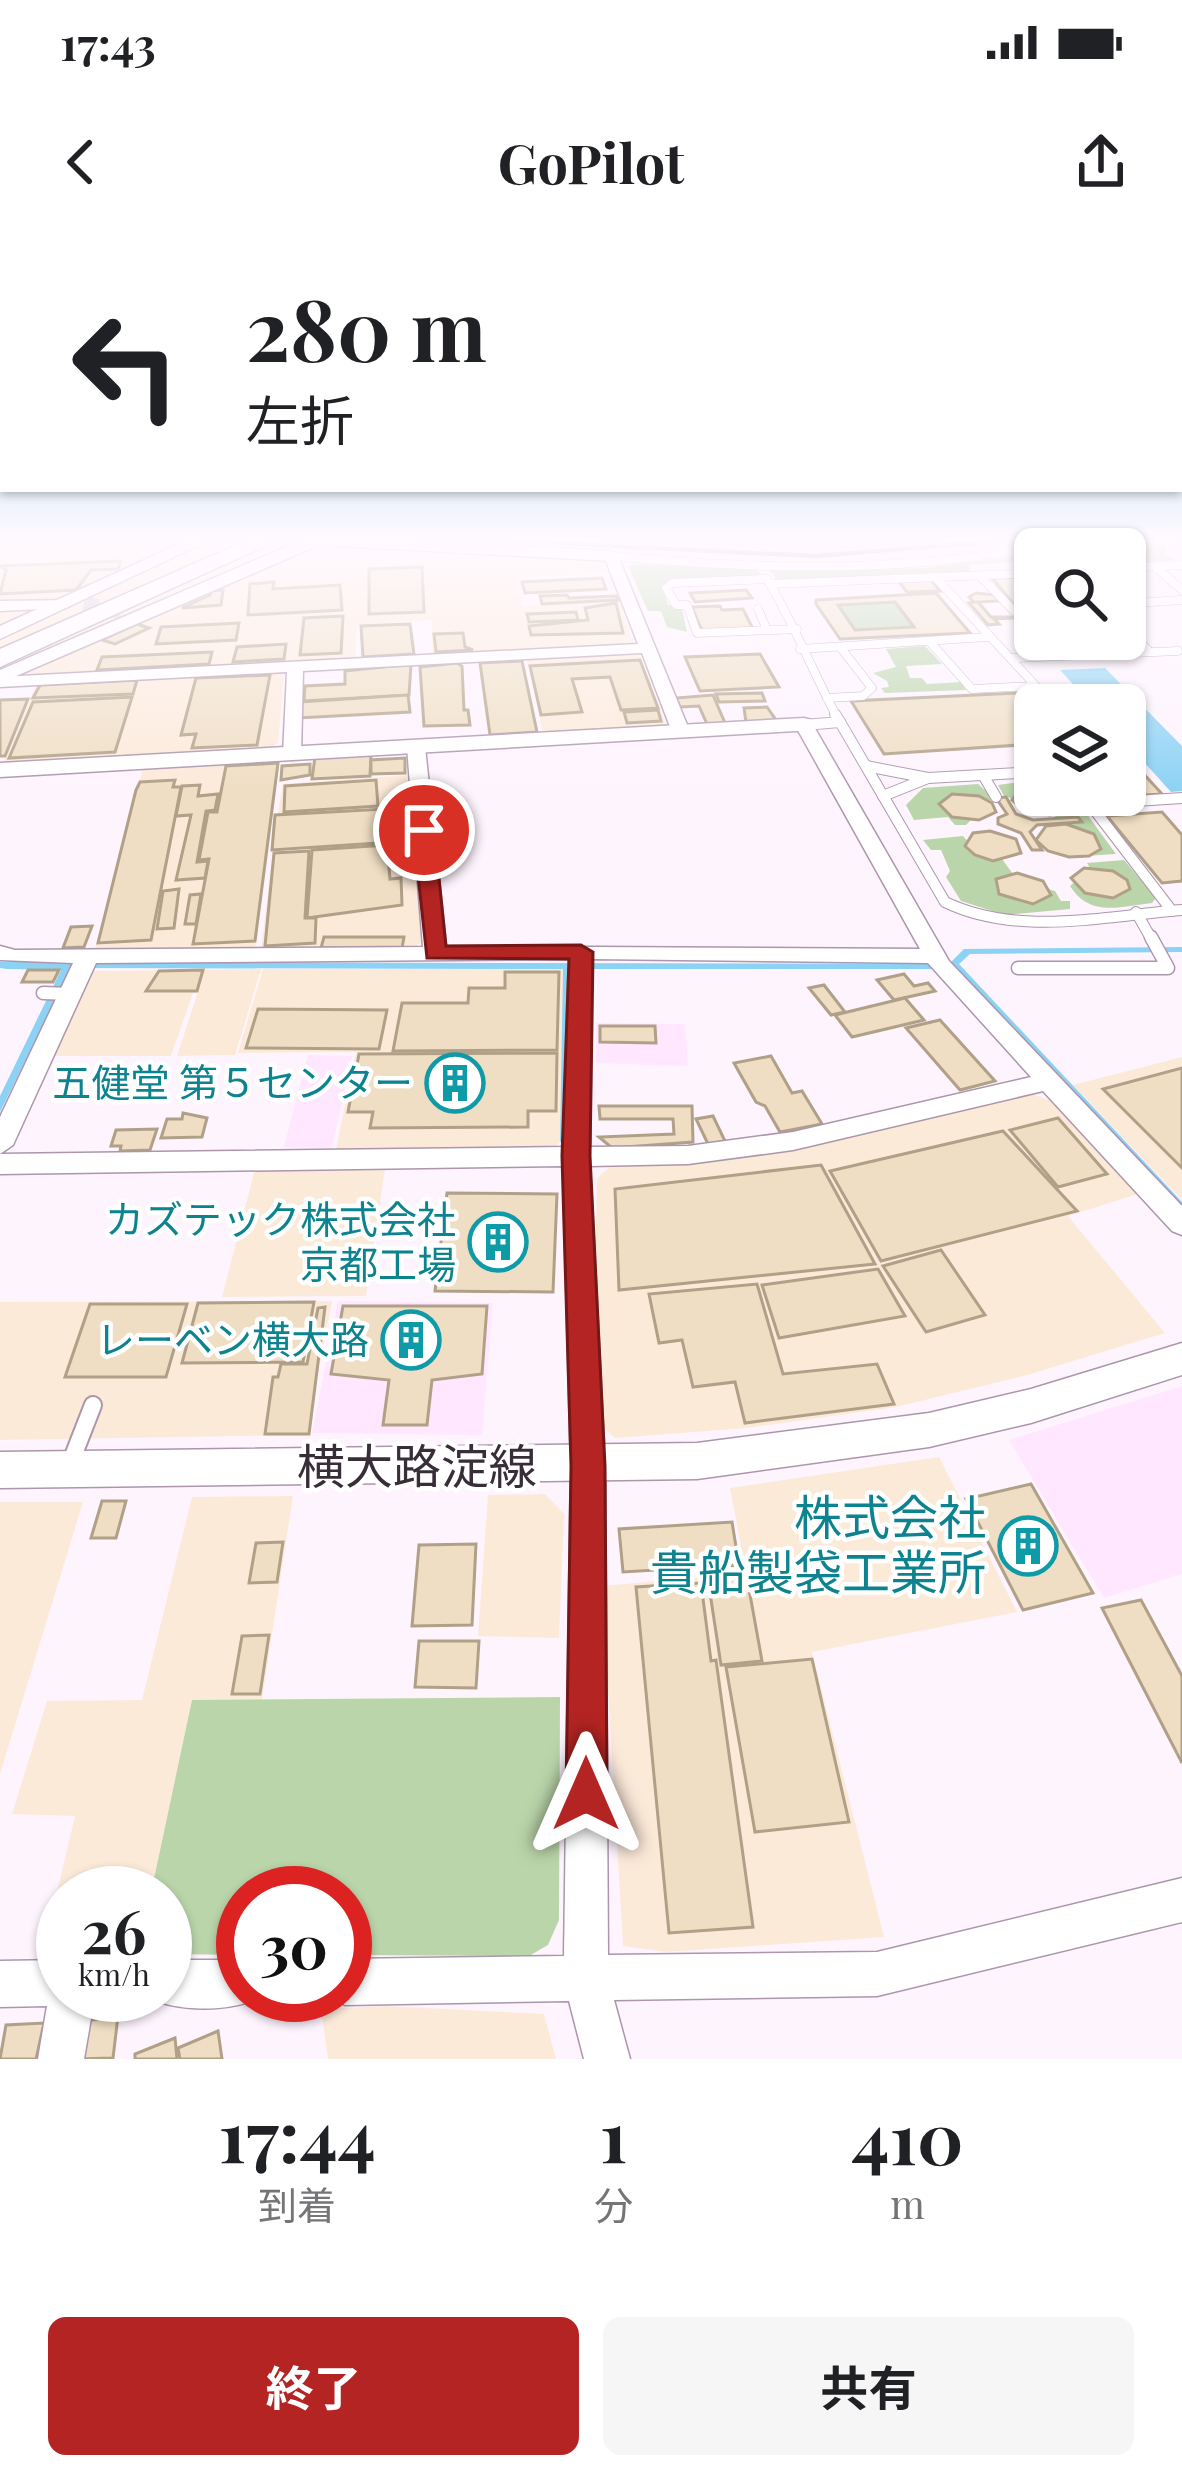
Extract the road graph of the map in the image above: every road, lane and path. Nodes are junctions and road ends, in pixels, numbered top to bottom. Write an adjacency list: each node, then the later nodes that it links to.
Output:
1 (56, 625): 15 (highway)
2 (73, 625): 21 (highway)
3 (110, 625): 23 (street)
4 (637, 625): 16 (street)
5 (695, 625): 10 (lane)
6 (765, 625): 10 (lane)
7 (794, 625): 9 (lane)
8 (976, 625): 11 (lane)
9 (797, 629): 10 (lane); 17 (lane)
10 (767, 630)
11 (987, 638): 12 (lane); 20 (lane)
12 (930, 642): 13 (lane); 20 (lane)
13 (839, 647): 17 (lane); 24 (lane)
14 (1146, 648): 19 (lane)
15 (0, 649)
16 (646, 649): 22 (street); 27 (street)
17 (800, 649): 24 (lane)
18 (1178, 651): 19 (lane)
19 (1150, 652): 20 (lane)
20 (1012, 658)
21 (0, 659)
22 (296, 667): 23 (street); 29 (street)
23 (0, 680)
24 (827, 698): 25 (lane)
25 (840, 722): 26 (lane); 30 (lane)
26 (804, 725): 27 (street); 45 (street)
27 (681, 732): 28 (street)
28 (416, 747): 29 (street); 43 (street)
29 (292, 754): 31 (street)
30 (866, 766): 34 (lane); 35 (lane)
31 (0, 770)
32 (1014, 773): 33 (lane)
33 (983, 775): 34 (lane); 36 (lane)
34 (928, 778): 35 (lane)
35 (883, 796): 41 (lane)
36 (996, 797)
37 (1146, 798): 38 (lane)
38 (1182, 798)
39 (1100, 816): 40 (lane)
40 (1177, 911): 41 (lane)
41 (1136, 912): 46 (lane)
42 (0, 953): 47 (street)
43 (435, 953): 44 (street); 47 (street)
44 (581, 961): 45 (street); 50 (street)
45 (941, 964): 48 (street)
46 (1018, 968)
47 (68, 980): 49 (street)
48 (1049, 1081): 50 (street); 52 (street)
49 (0, 1145)
50 (576, 1156): 51 (street); 55 (street)
51 (0, 1164)
52 (1182, 1224)
53 (1182, 1358): 55 (street, 横大路淀線)
54 (93, 1405): 57 (lane)
55 (588, 1466): 57 (street, 横大路淀線); 60 (street)
56 (0, 1469): 57 (street, 横大路淀線)
57 (68, 1469)
58 (1182, 1900): 60 (street)
59 (372, 1982): 60 (street)
60 (586, 1982): 65 (street)
61 (36, 1983): 62 (street)
62 (0, 1984)
63 (67, 2022): 64 (street)
64 (61, 2059)
65 (608, 2059)

